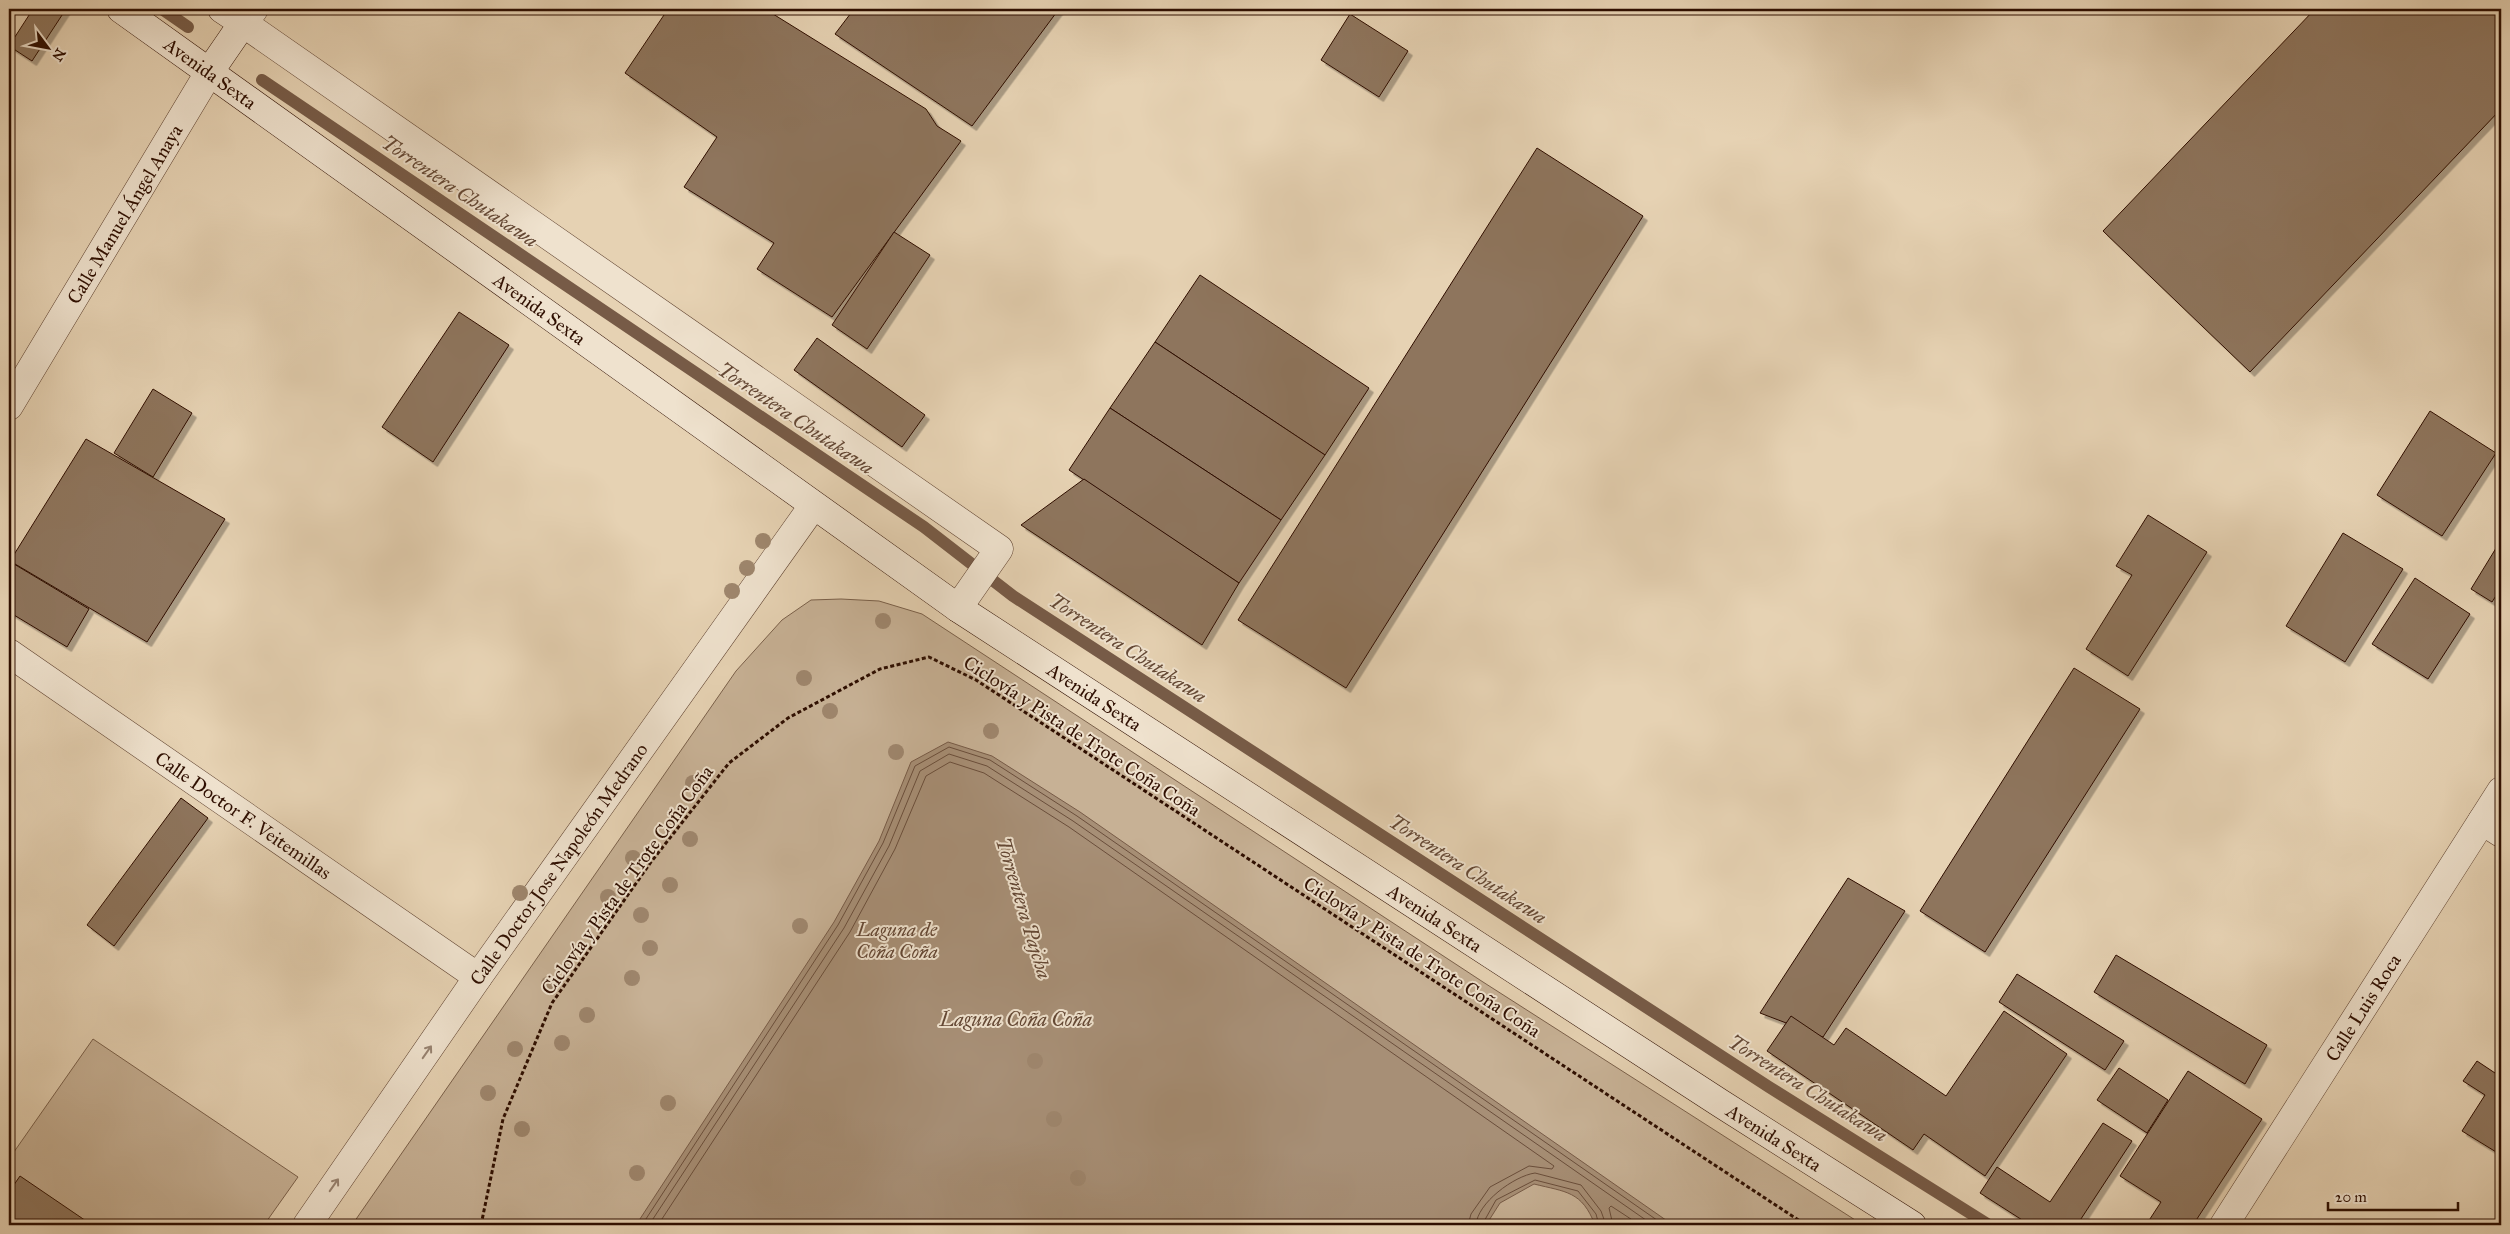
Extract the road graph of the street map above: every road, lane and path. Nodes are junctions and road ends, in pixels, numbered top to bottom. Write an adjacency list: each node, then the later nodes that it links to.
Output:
1 (121, 9): 3 (street, Avenida Sexta)
2 (240, 14): 3 (street, Calle Manuel Ángel Anaya); 6 (street)
3 (210, 71): 4 (street, Calle Manuel Ángel Anaya); 5 (street, Avenida Sexta)
4 (9, 406)
5 (813, 506): 6 (street, Avenida Sexta); 10 (street, Calle Doctor Jose Napoleón Medrano)
6 (962, 604): 14 (street, Avenida Sexta)
7 (9, 653): 10 (street, Calle Doctor F. Veitemillas)
8 (2501, 791): 9 (street, Calle Luis Roca)
9 (2492, 827): 15 (street, Calle Luis Roca)
10 (478, 977): 11 (street, Calle Doctor Jose Napoleón Medrano, one-way to 10)
11 (307, 1225)
12 (481, 1225): 13 (path, Ciclovía y Pista de Trote Coña Coña)
13 (1806, 1225)
14 (1912, 1225)
15 (2224, 1225)

